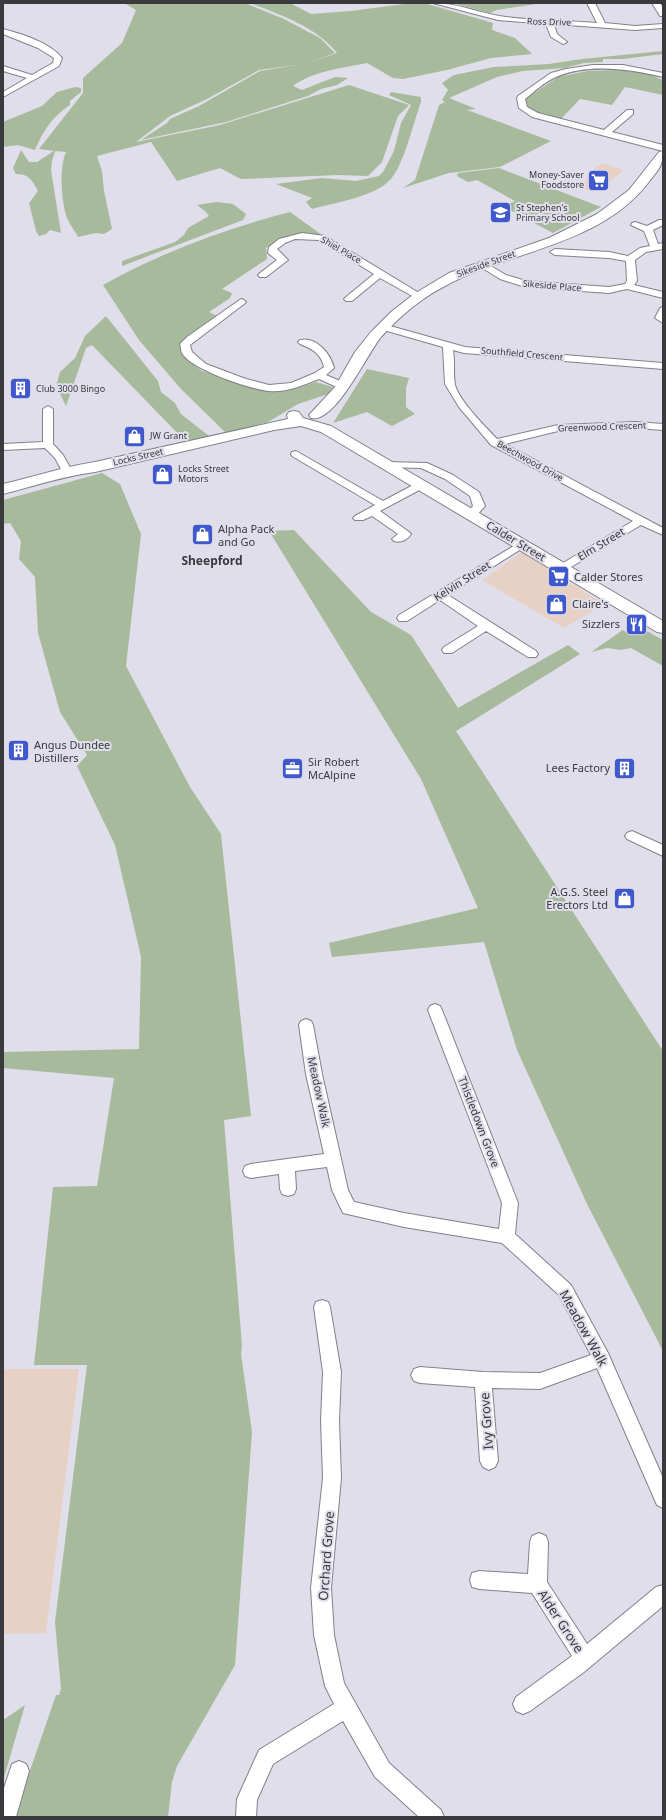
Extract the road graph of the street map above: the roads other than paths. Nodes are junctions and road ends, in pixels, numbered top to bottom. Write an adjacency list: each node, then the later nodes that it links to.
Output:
1 (438, 3): 5 (street, Ross Drive)
2 (591, 3): 6 (street)
3 (656, 3): 4 (street)
4 (663, 14)
5 (549, 22): 6 (street, Ross Drive); 9 (street)
6 (602, 25): 7 (street, Ross Drive)
7 (663, 26)
8 (3, 31): 12 (street)
9 (563, 42)
10 (3, 68): 12 (street)
11 (663, 75): 15 (street)
12 (32, 77): 13 (street)
13 (3, 95)
14 (630, 112): 15 (street)
15 (606, 133): 16 (street)
16 (663, 148)
17 (663, 155): 24 (street, Sikeside Street)
18 (662, 222): 20 (street)
19 (635, 225): 20 (street)
20 (648, 229): 21 (street)
21 (659, 246): 23 (street)
22 (555, 252): 23 (street)
23 (630, 259): 27 (street)
24 (481, 264): 27 (street, Sikeside Place); 29 (street, Sikeside Street)
25 (380, 273): 26 (street, Shiel Place); 29 (street, Shiel Place); 30 (street)
26 (263, 275)
27 (628, 286): 28 (street)
28 (663, 295)
29 (419, 296): 34 (street, Sikeside Street)
30 (349, 298)
31 (241, 302): 38 (street)
32 (663, 310): 33 (street)
33 (663, 320)
34 (383, 327): 36 (street, Southfield Crescent); 39 (street, Sikeside Street)
35 (302, 342): 38 (street)
36 (448, 346): 37 (street, Southfield Crescent); 43 (street, Beechwood Drive)
37 (663, 366)
38 (319, 375): 39 (street)
39 (343, 386): 41 (street, Sikeside Street)
40 (48, 409): 44 (street)
41 (310, 419): 48 (street, Calder Street); 50 (street, Locks Street)
42 (663, 426): 43 (street, Greenwood Crescent)
43 (495, 443): 57 (street, Beechwood Drive)
44 (48, 445): 45 (street); 50 (street)
45 (3, 447)
46 (296, 454): 47 (street)
47 (311, 463): 49 (street); 53 (street)
48 (386, 465): 51 (street, Calder Street); 55 (street)
49 (300, 468)
50 (67, 471): 52 (street, Locks Street)
51 (421, 485): 53 (street); 55 (street, Calder Street)
52 (3, 489)
53 (383, 505): 54 (street)
54 (372, 511): 56 (street); 59 (street)
55 (472, 514): 60 (street, Calder Street)
56 (359, 518)
57 (640, 521): 58 (street, Beechwood Drive); 61 (street, Elm Street)
58 (663, 532)
59 (398, 539)
60 (522, 544): 61 (street, Calder Street); 62 (street, Kelvin Street)
61 (562, 568): 65 (street, Calder Street)
62 (440, 595): 63 (street, Kelvin Street); 64 (street)
63 (403, 618)
64 (486, 626): 66 (street); 67 (street)
65 (663, 628)
66 (448, 650)
67 (532, 654)
68 (632, 836): 69 (street)
69 (663, 851)
70 (435, 1010): 76 (street, Thistledown Grove)
71 (306, 1026): 72 (street, Meadow Walk)
72 (334, 1159): 73 (street); 76 (street, Meadow Walk)
73 (287, 1166): 74 (street); 75 (street)
74 (250, 1171)
75 (288, 1189)
76 (506, 1238): 78 (street, Meadow Walk)
77 (322, 1307): 89 (street, Orchard Grove)
78 (602, 1359): 80 (street, Ivy Grove); 82 (street, Meadow Walk)
79 (420, 1375): 80 (street, Ivy Grove)
80 (484, 1380): 81 (street, Ivy Grove)
81 (489, 1461)
82 (663, 1499)
83 (539, 1542): 85 (street, Alder Grove)
84 (479, 1580): 85 (street, Alder Grove)
85 (537, 1584): 87 (street, Alder Grove)
86 (663, 1594): 87 (street, Alder Grove)
87 (585, 1658): 88 (street, Alder Grove)
88 (523, 1704)
89 (346, 1707): 92 (street); 93 (street, Orchard Grove)
90 (19, 1771): 91 (street)
91 (6, 1817)
92 (246, 1817)
93 (434, 1817)

